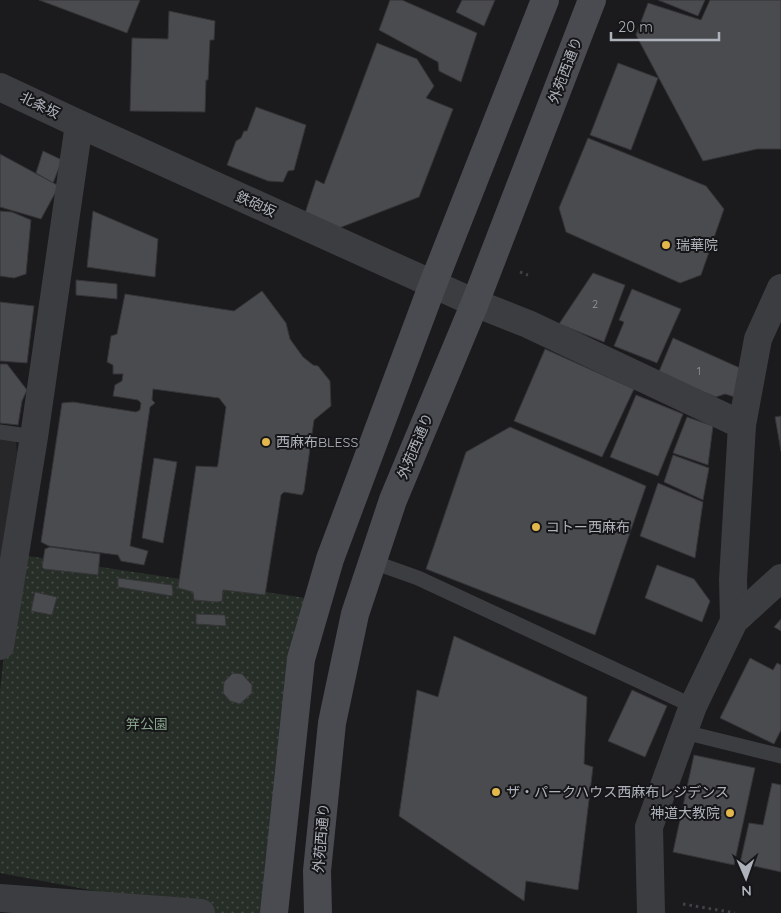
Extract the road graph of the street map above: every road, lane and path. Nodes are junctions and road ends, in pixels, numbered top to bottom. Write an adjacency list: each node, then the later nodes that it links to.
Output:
1 (545, 0): 5 (main road)
2 (592, 0): 7 (main road, 外苑西通り)
3 (0, 87): 4 (street, 北条坂)
4 (79, 124): 5 (street, 鉄砲坂); 10 (street)
5 (433, 284): 7 (street, 鉄砲坂); 21 (main road)
6 (781, 288): 8 (street)
7 (475, 302): 8 (street, 鉄砲坂); 11 (main road, 外苑西通り)
8 (742, 425): 13 (street)
9 (0, 432): 10 (lane)
10 (34, 437): 14 (street)
11 (373, 562): 15 (lane); 22 (main road, 外苑西通り)
12 (781, 578): 13 (street)
13 (734, 621): 15 (street)
14 (0, 646)
15 (693, 706): 16 (street)
16 (684, 732): 17 (lane); 19 (street)
17 (781, 756)
18 (0, 898): 20 (street)
19 (651, 906): 23 (path)
20 (201, 913)
21 (274, 913)
22 (318, 913)
23 (736, 913)

